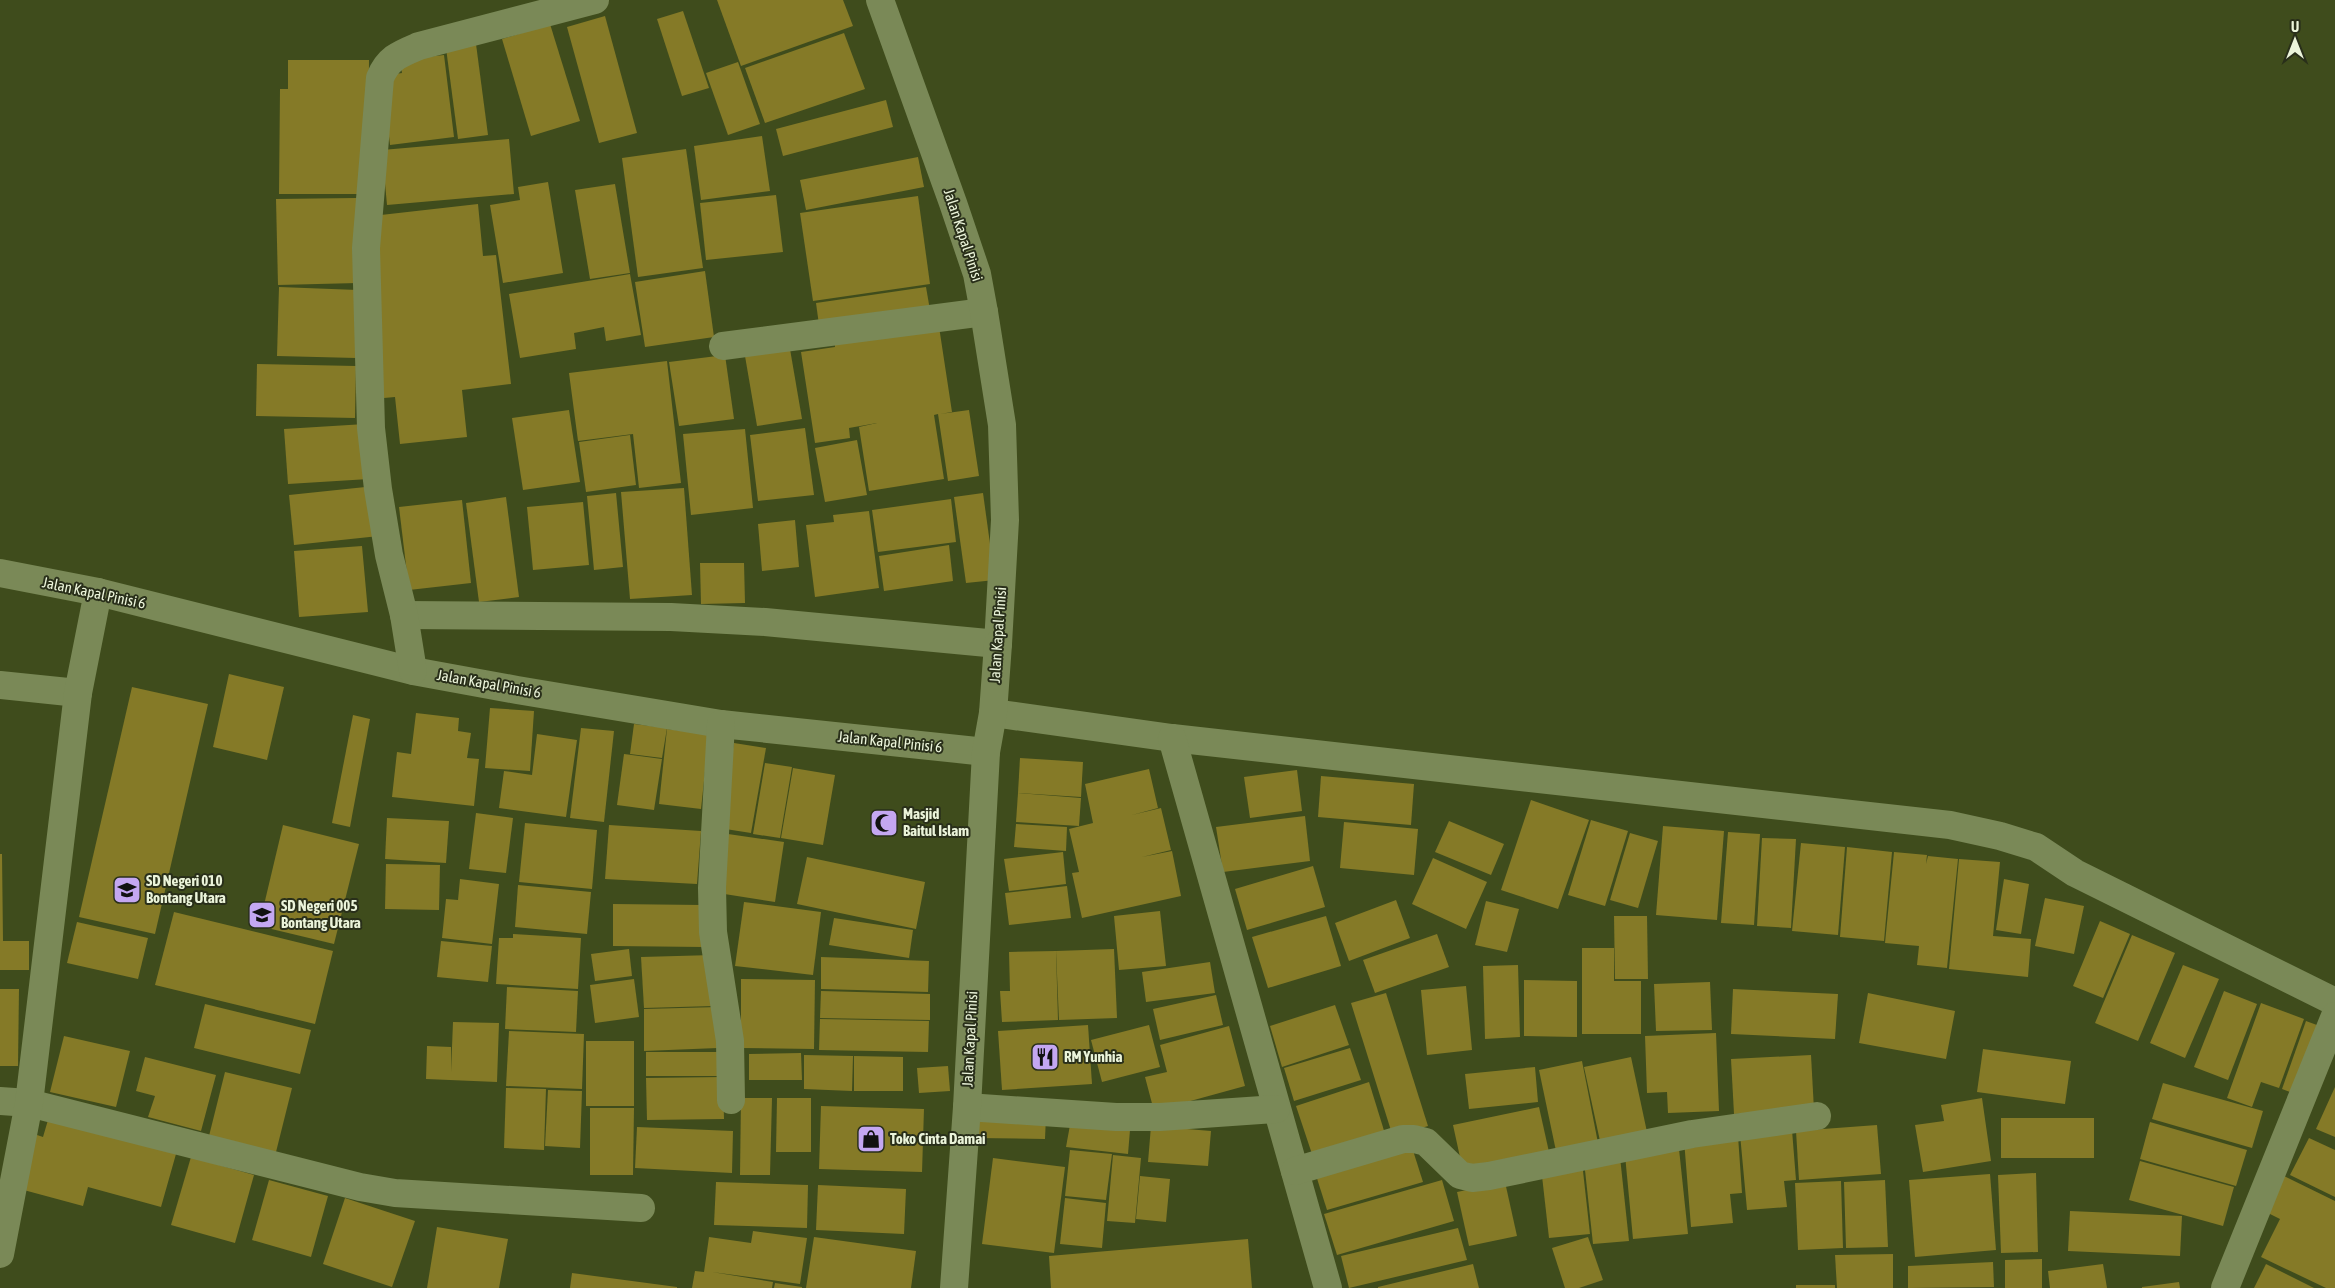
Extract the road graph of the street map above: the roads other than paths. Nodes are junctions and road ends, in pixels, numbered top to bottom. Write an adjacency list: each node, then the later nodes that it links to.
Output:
1 (595, 0): 7 (street)
2 (880, 0): 3 (street, Jalan Kapal Pinisi)
3 (984, 312): 4 (street); 8 (street, Jalan Kapal Pinisi)
4 (723, 346)
5 (0, 573): 6 (street, Jalan Kapal Pinisi 6)
6 (98, 592): 9 (street, Jalan Kapal Pinisi 6); 11 (street)
7 (404, 615): 8 (street); 9 (street)
8 (998, 644): 12 (street, Jalan Kapal Pinisi)
9 (413, 671): 13 (street, Jalan Kapal Pinisi 6)
10 (0, 685): 11 (street)
11 (78, 693): 20 (street)
12 (993, 713): 14 (street); 15 (street, Jalan Kapal Pinisi)
13 (721, 724): 15 (street, Jalan Kapal Pinisi 6); 19 (street)
14 (1172, 738): 16 (street); 22 (street)
15 (986, 752): 21 (street, Jalan Kapal Pinisi)
16 (2335, 1002)
17 (2335, 1016): 29 (street)
18 (0, 1100): 20 (street)
19 (731, 1100)
20 (29, 1103): 25 (street); 26 (street)
21 (967, 1107): 22 (street); 27 (street, Jalan Kapal Pinisi)
22 (1276, 1109): 24 (street)
23 (1817, 1116): 24 (street)
24 (1296, 1171): 28 (street)
25 (641, 1208)
26 (0, 1254)
27 (954, 1288)
28 (1328, 1288)
29 (2225, 1288)

